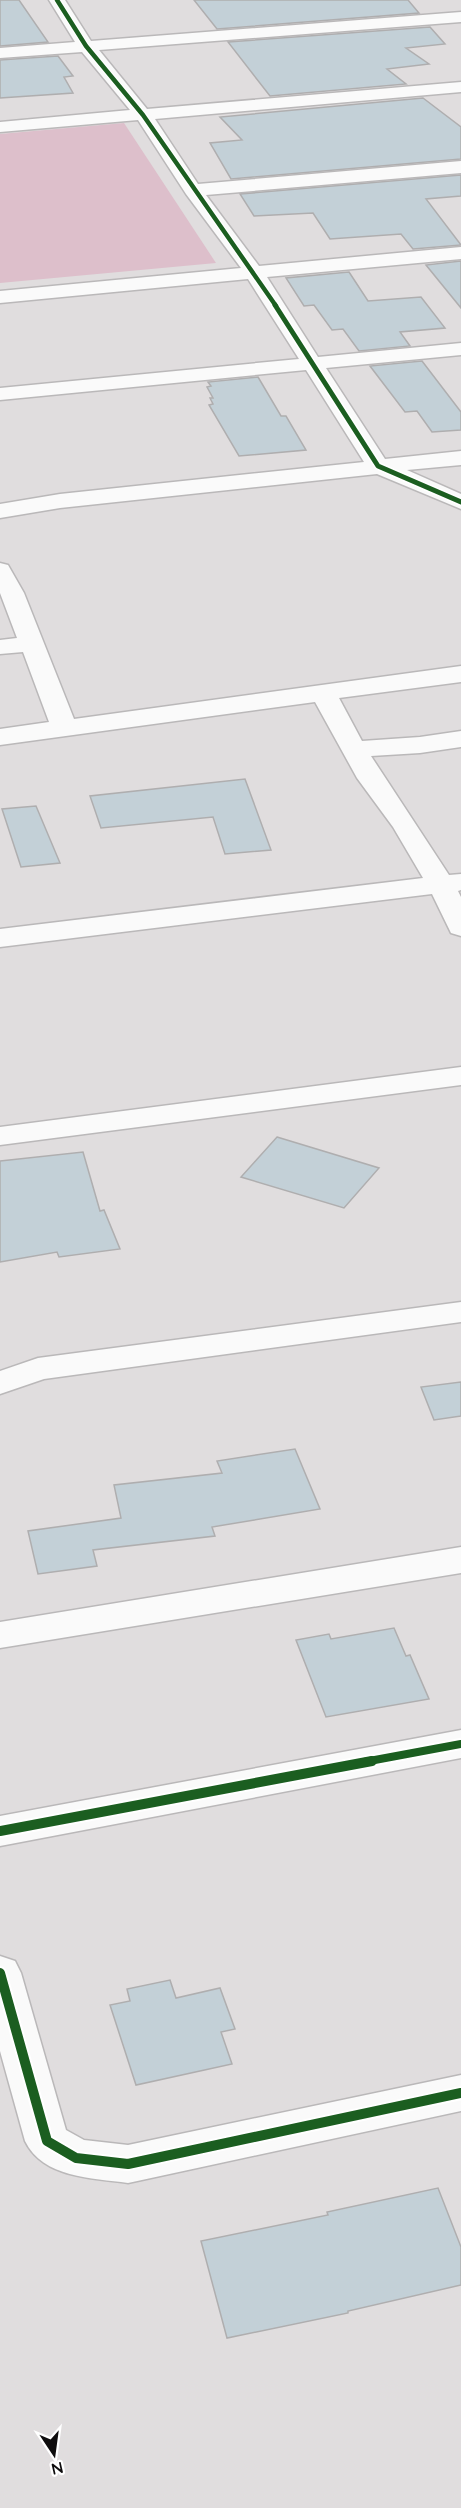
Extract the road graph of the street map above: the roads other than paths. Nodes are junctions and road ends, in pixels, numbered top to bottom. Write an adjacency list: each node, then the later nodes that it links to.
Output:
1 (57, 0): 3 (street)
2 (461, 17): 3 (street)
3 (86, 46): 4 (street); 6 (street)
4 (0, 53)
5 (461, 87): 6 (street)
6 (143, 115): 7 (street); 9 (street)
7 (0, 127)
8 (461, 167): 9 (street)
9 (193, 190): 11 (street)
10 (461, 253): 11 (street)
11 (255, 274): 12 (street); 14 (street)
12 (0, 297)
13 (461, 349): 14 (street)
14 (311, 364): 15 (street); 17 (street)
15 (0, 394)
16 (461, 458): 17 (street)
17 (378, 466): 18 (street); 19 (street)
18 (461, 502)
19 (0, 511)
20 (0, 570): 21 (street)
21 (31, 644): 22 (street); 25 (street)
22 (0, 647)
23 (461, 674): 24 (street)
24 (323, 693): 25 (street); 28 (street)
25 (64, 727): 26 (street)
26 (0, 737)
27 (461, 739): 28 (street)
28 (353, 749): 29 (street)
29 (451, 883): 30 (street); 31 (street)
30 (461, 927)
31 (0, 938)
32 (461, 1076): 33 (street)
33 (0, 1136)
34 (461, 1312): 35 (street)
35 (0, 1383)
36 (461, 1560): 37 (street)
37 (0, 1635)
38 (461, 1744): 39 (street)
39 (0, 1831)
40 (0, 1973): 41 (street)
41 (461, 2092)

